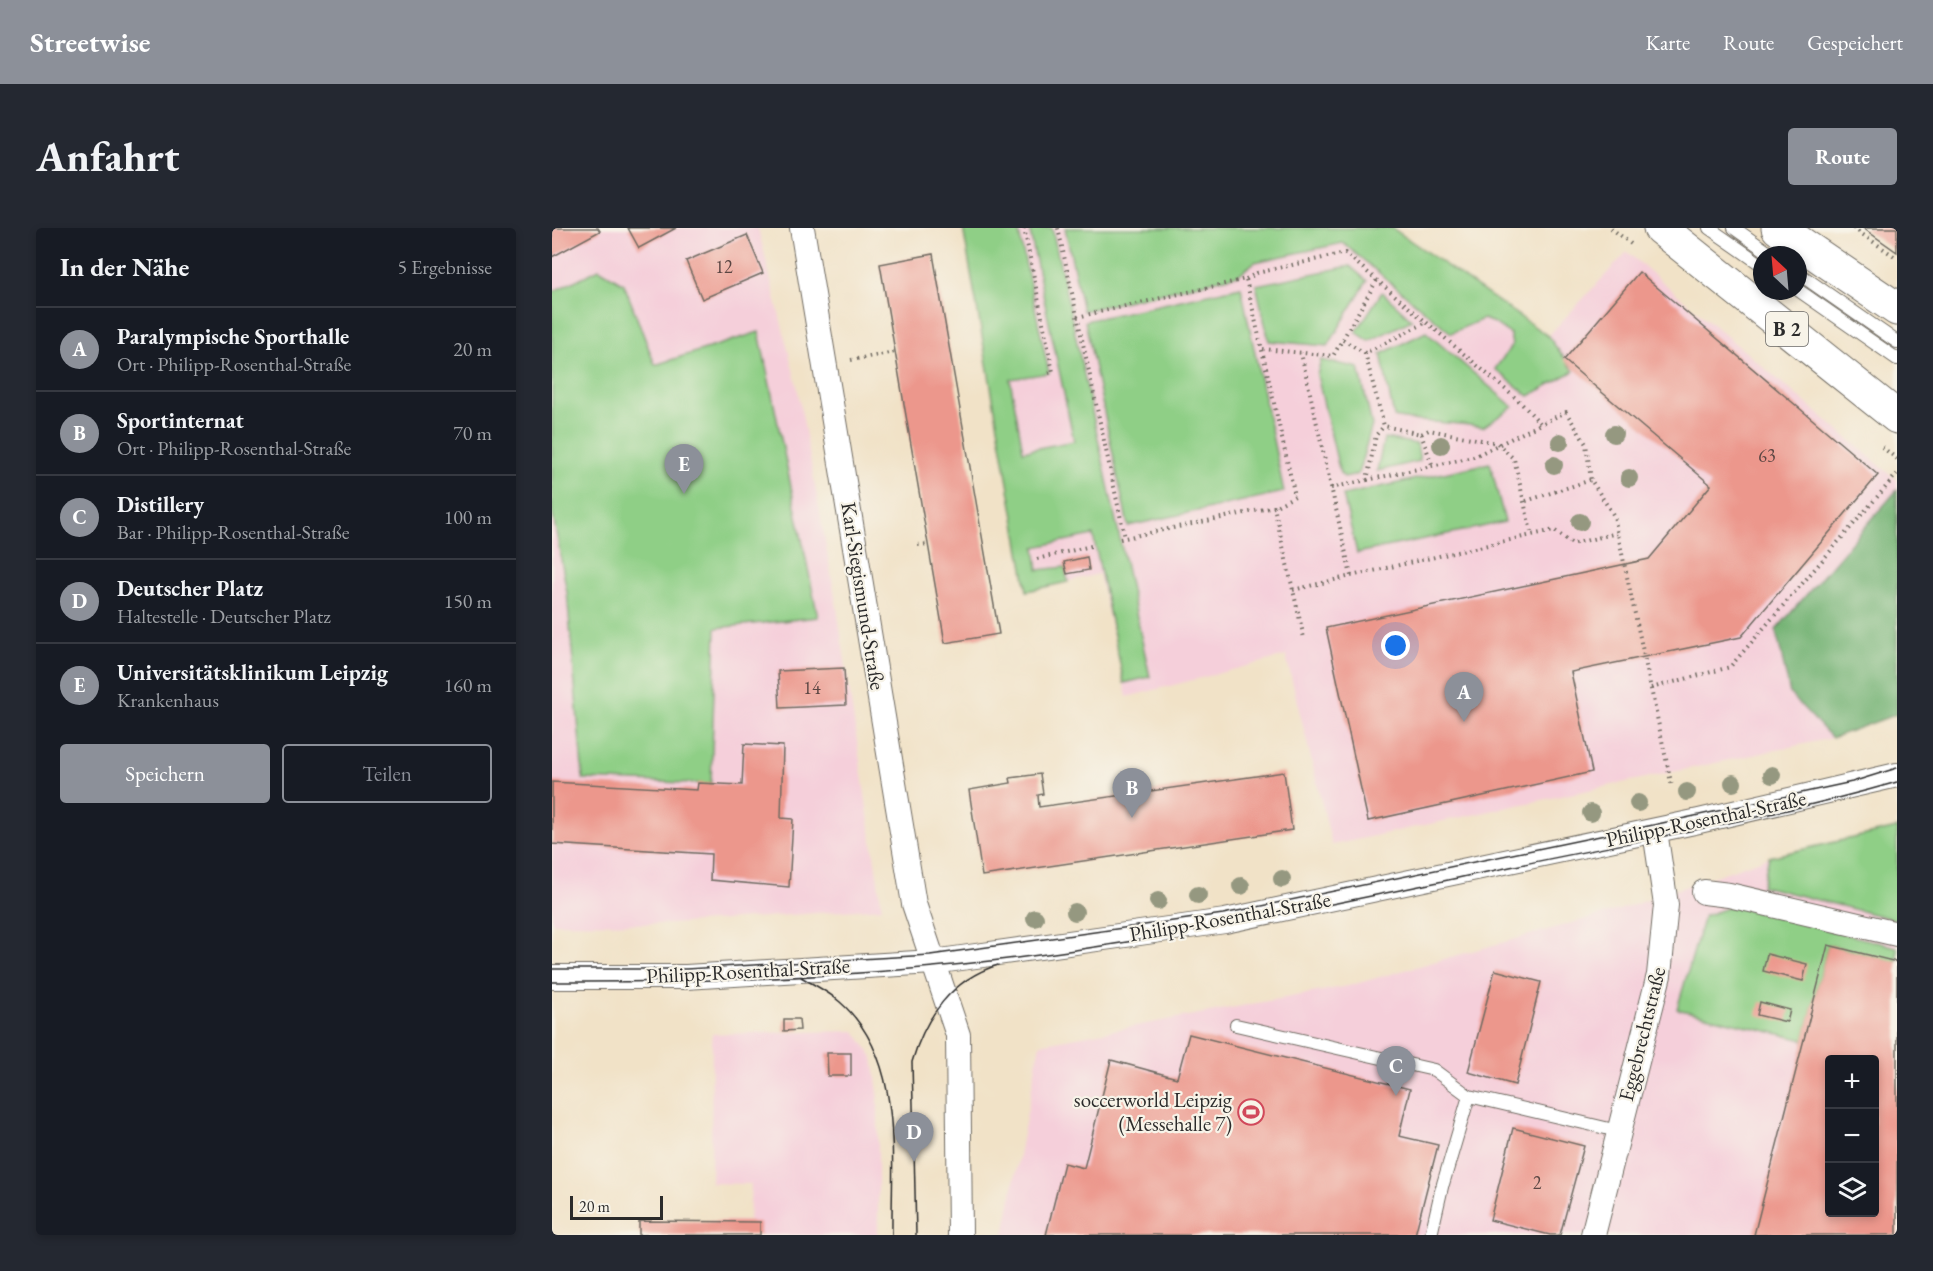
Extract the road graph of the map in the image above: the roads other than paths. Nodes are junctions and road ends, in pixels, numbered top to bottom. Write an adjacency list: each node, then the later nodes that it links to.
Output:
1 (802, 228): 18 (street, Karl-Siegismund-Straße)
2 (1660, 228): 13 (main road, B 2)
3 (1709, 228): 7 (lane)
4 (1734, 228): 6 (lane)
5 (1778, 228): 10 (main road)
6 (1759, 246)
7 (1753, 259)
8 (1807, 279): 11 (lane)
9 (1807, 296): 12 (lane)
10 (1897, 309)
11 (1897, 342)
12 (1897, 359)
13 (1897, 417)
14 (1897, 775): 15 (street, Philipp-Rosenthal-Straße)
15 (1655, 831): 18 (street, Philipp-Rosenthal-Straße); 22 (street, Eggebrechtstraße)
16 (1704, 892): 17 (street)
17 (1897, 934)
18 (933, 962): 19 (street, Philipp-Rosenthal-Straße); 23 (street, Karl-Siegismund-Straße)
19 (552, 977)
20 (1236, 1025): 21 (lane)
21 (1469, 1096): 22 (lane); 24 (lane)
22 (1618, 1131): 25 (street, Eggebrechtstraße)
23 (960, 1235)
24 (1431, 1235)
25 (1593, 1235)

